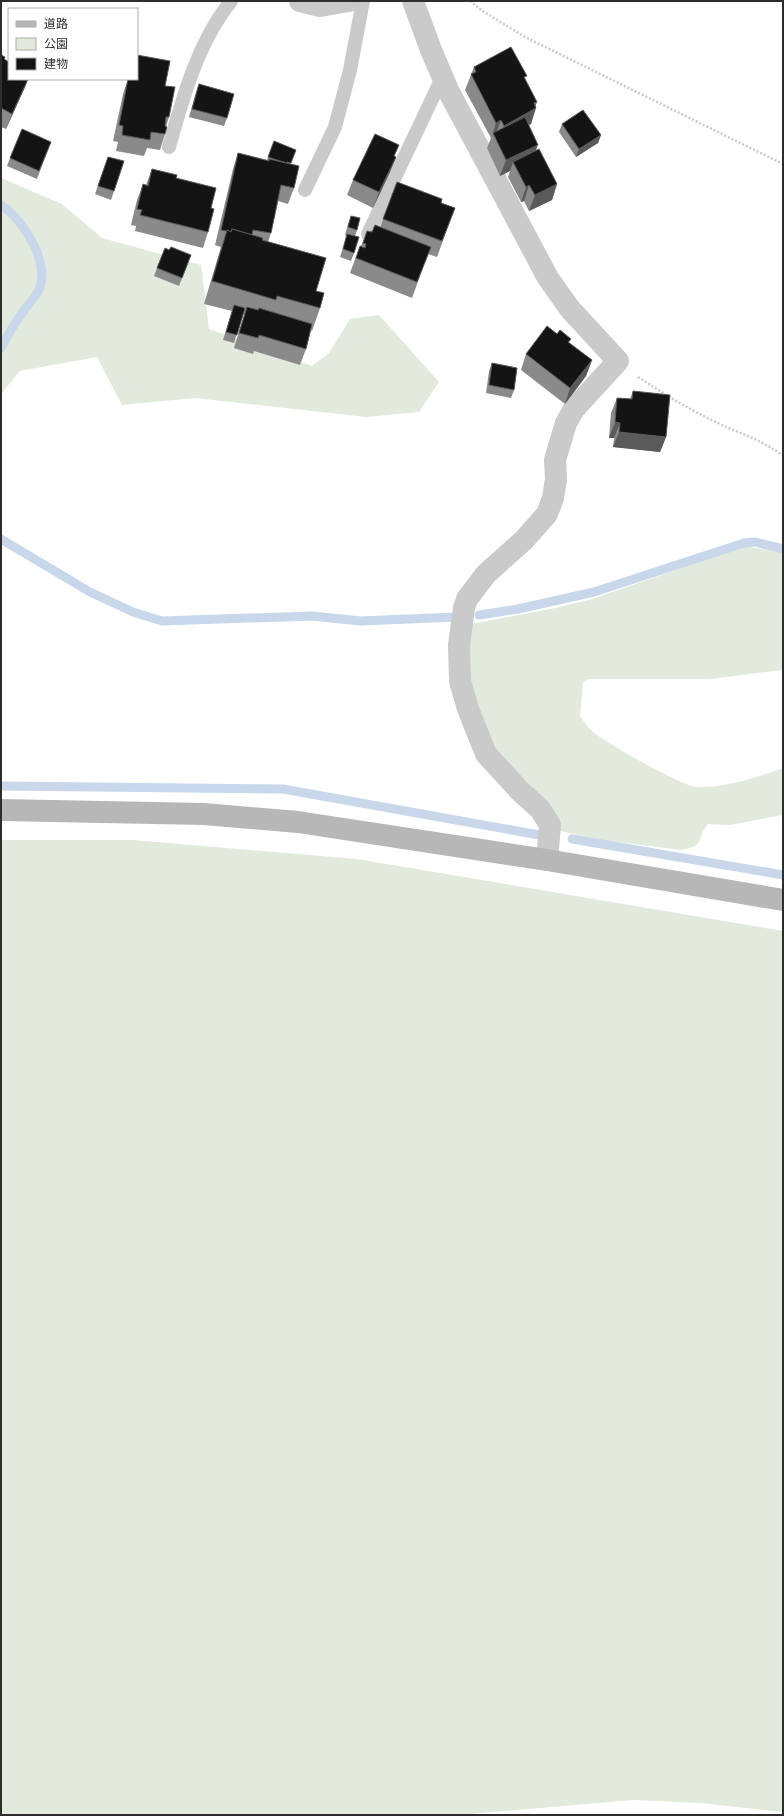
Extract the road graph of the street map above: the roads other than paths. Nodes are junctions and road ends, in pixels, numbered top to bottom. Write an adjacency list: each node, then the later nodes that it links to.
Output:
1 (231, 1): 7 (lane)
2 (300, 1): 3 (street)
3 (349, 1)
4 (363, 1): 8 (lane)
5 (413, 1): 6 (street)
6 (443, 76): 9 (lane); 11 (street)
7 (169, 147)
8 (305, 190)
9 (368, 234)
10 (1, 810): 11 (street)
11 (547, 860): 12 (street)
12 (783, 900)

